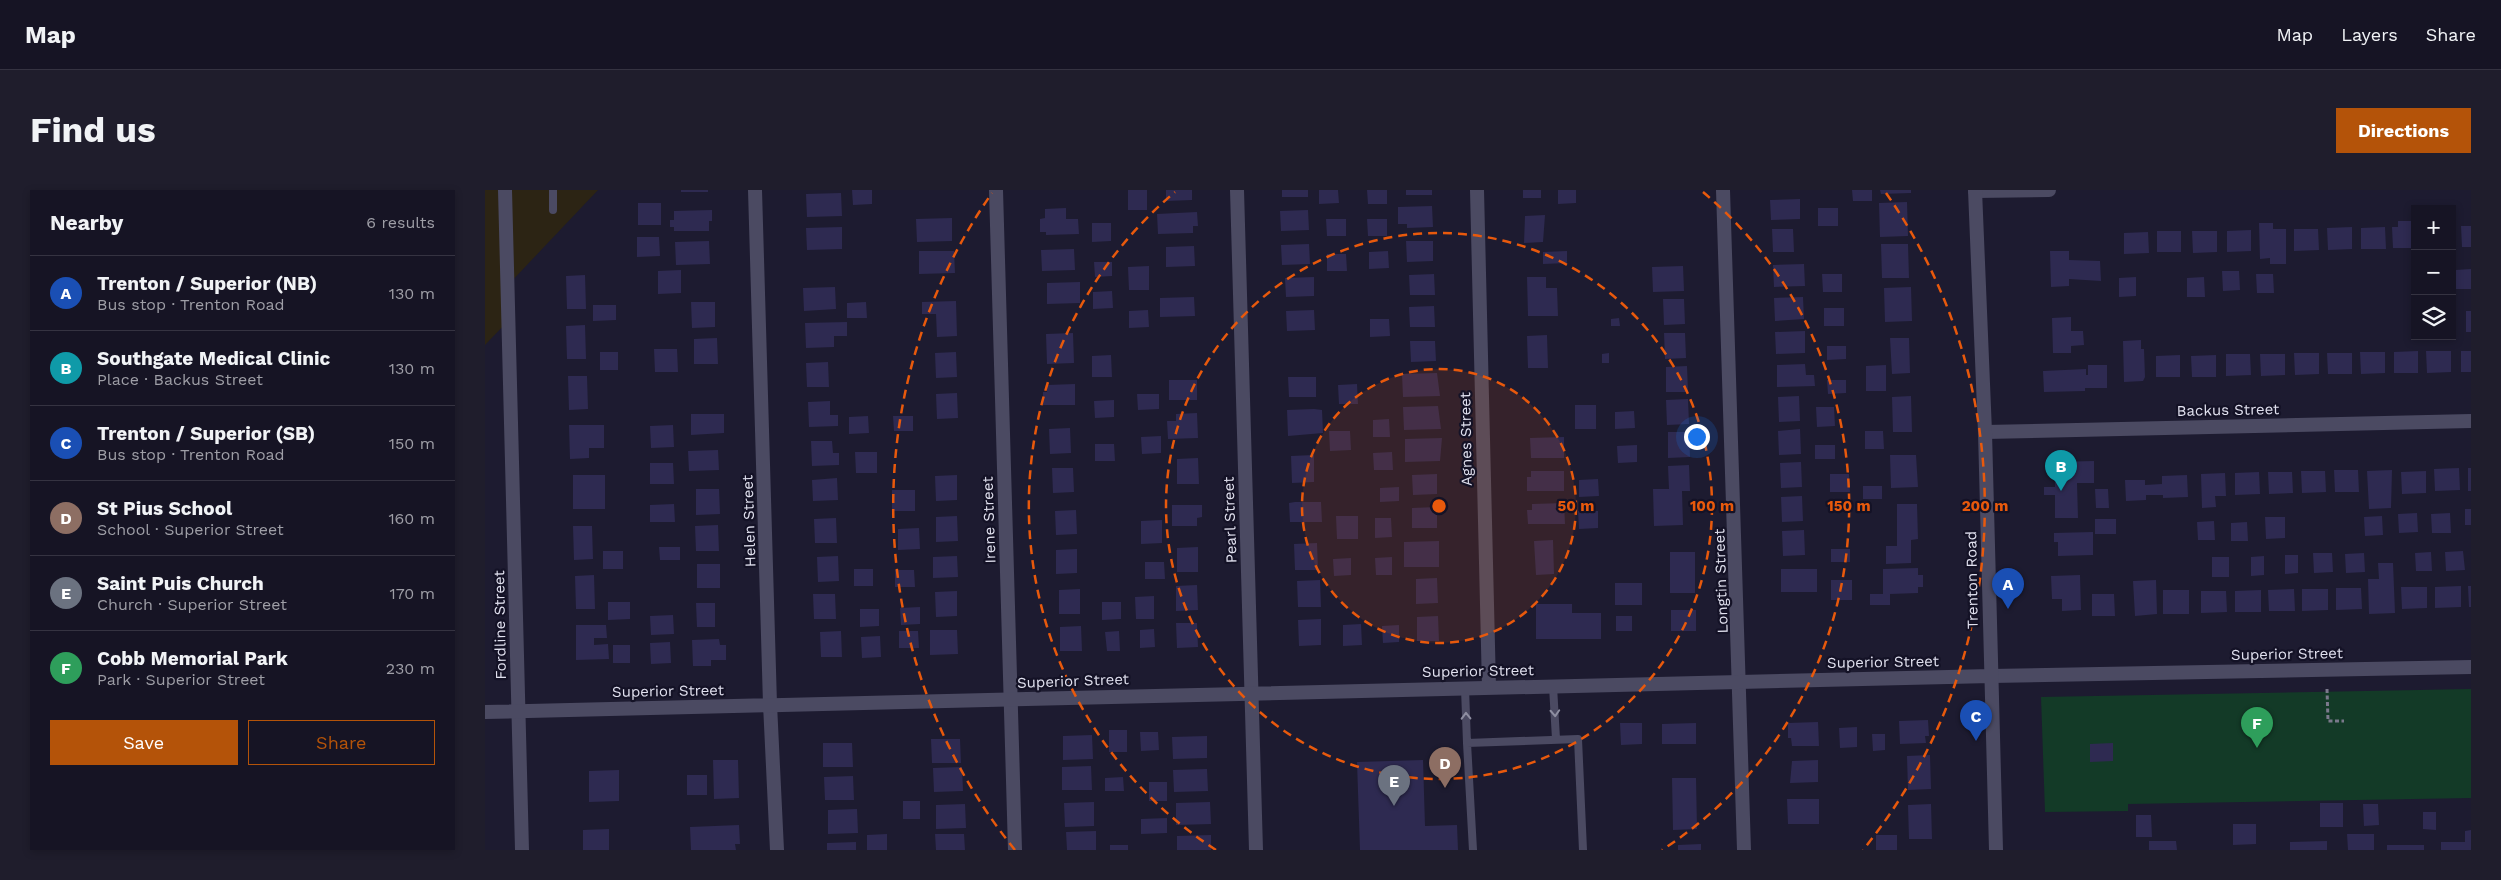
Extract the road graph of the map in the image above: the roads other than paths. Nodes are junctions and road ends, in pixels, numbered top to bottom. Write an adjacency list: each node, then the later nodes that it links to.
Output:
1 (505, 190): 22 (street, Fordline Street)
2 (553, 190): 10 (lane)
3 (755, 190): 21 (street, Helen Street)
4 (996, 190): 20 (street, Irene Street)
5 (1237, 190): 19 (street, Pearl Street)
6 (1477, 190): 17 (street, Agnes Street)
7 (1723, 190): 15 (street, Longtin Street)
8 (2049, 190): 9 (street)
9 (1975, 191): 12 (street, Trenton Road)
10 (553, 210)
11 (2471, 422): 12 (street, Backus Street)
12 (1985, 432): 14 (street, Trenton Road)
13 (2471, 666): 14 (street, Superior Street)
14 (1991, 676): 15 (street, Superior Street); 33 (street, Trenton Road)
15 (1740, 681): 16 (street, Superior Street); 32 (street, Longtin Street)
16 (1553, 686): 17 (street, Superior Street); 24 (lane, one-way to 24)
17 (1489, 687): 18 (street, Superior Street)
18 (1465, 688): 19 (street, Superior Street); 25 (lane, one-way to 18)
19 (1251, 692): 20 (street, Superior Street); 29 (street, Pearl Street)
20 (1011, 699): 21 (street, Superior Street); 28 (street, Irene Street)
21 (770, 704): 22 (street, Superior Street); 27 (street, Helen Street)
22 (518, 711): 23 (street, Superior Street); 26 (street, Fordline Street)
23 (485, 712)
24 (1556, 740): 25 (lane); 31 (lane)
25 (1467, 744): 30 (lane)
26 (522, 850)
27 (777, 850)
28 (1015, 850)
29 (1256, 850)
30 (1473, 850)
31 (1583, 850)
32 (1744, 850)
33 (1996, 850)

